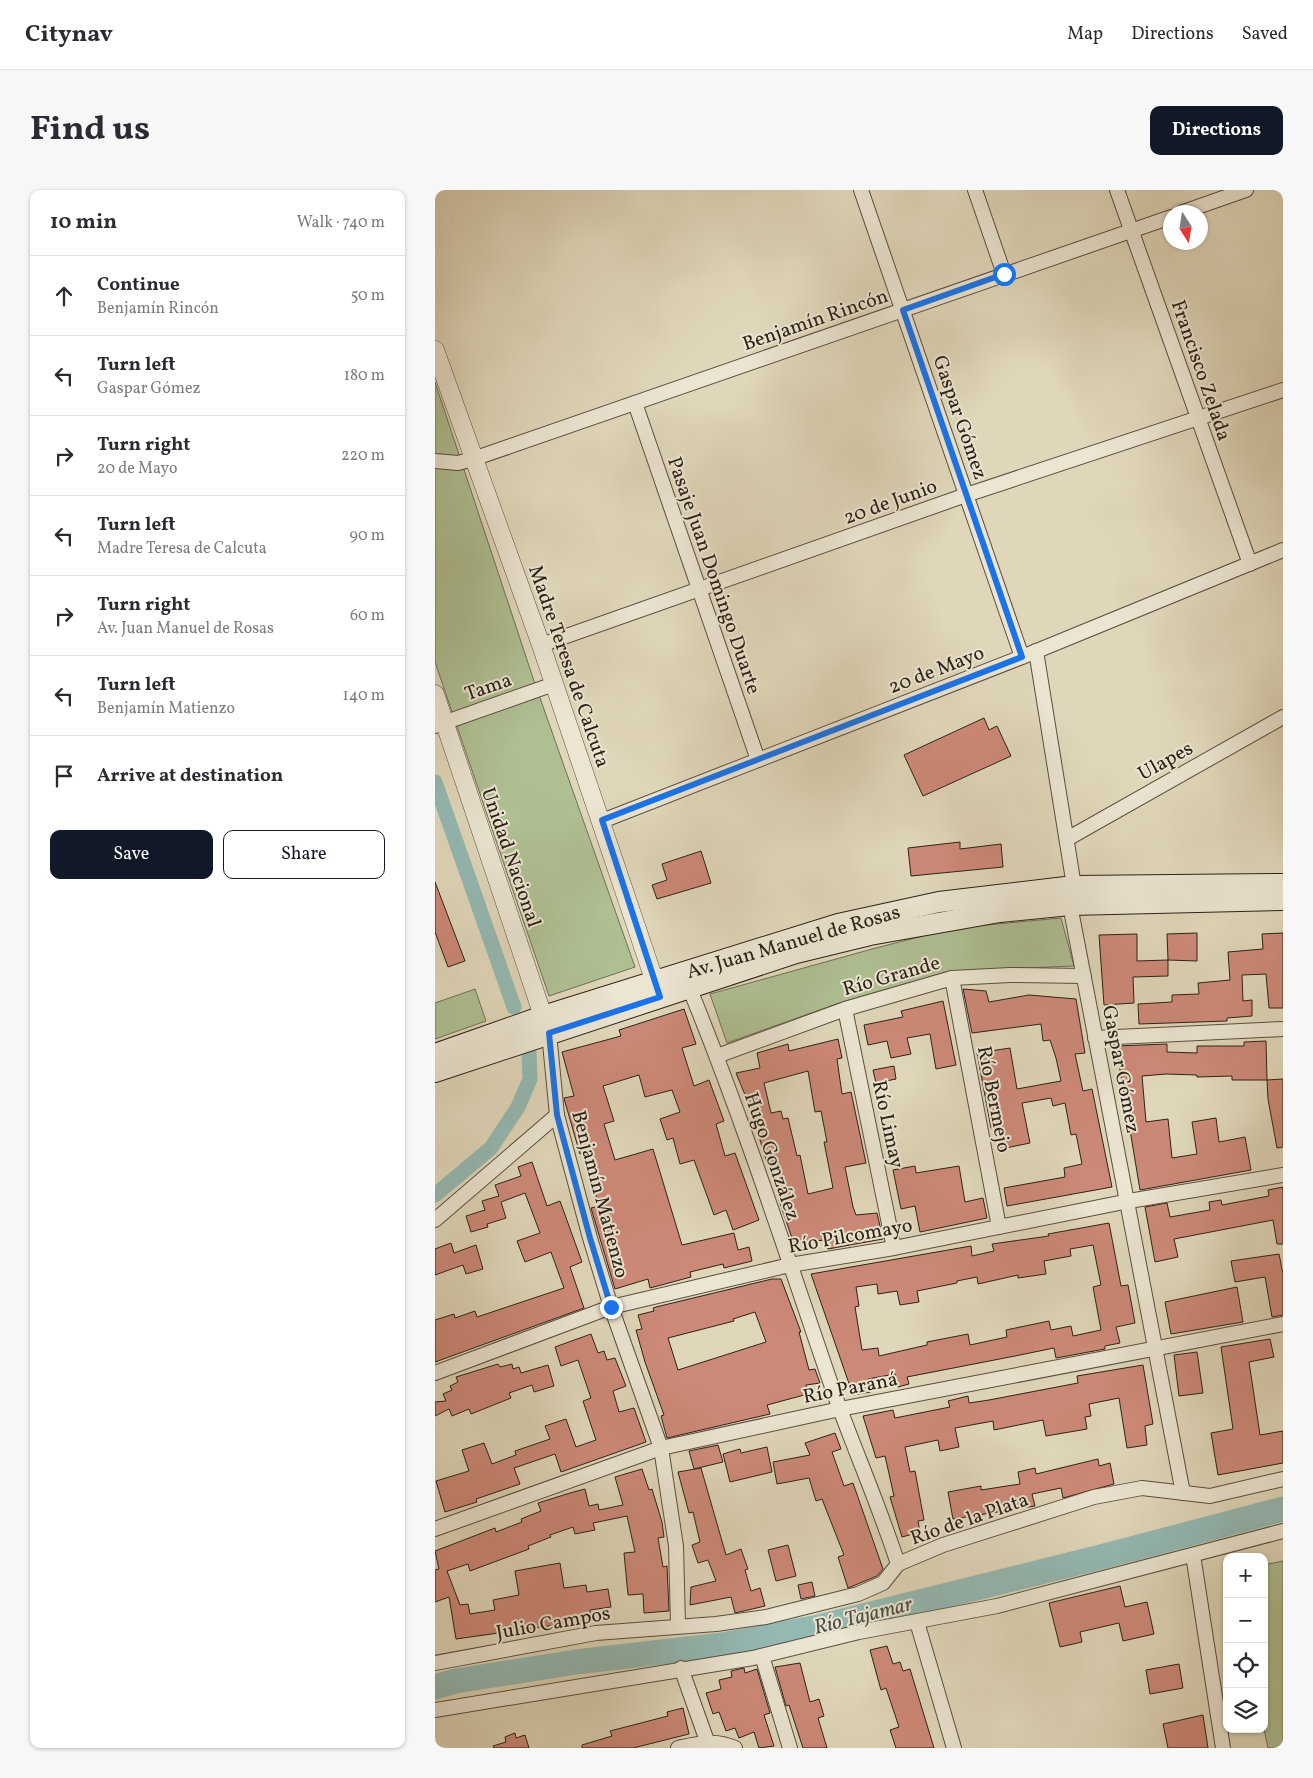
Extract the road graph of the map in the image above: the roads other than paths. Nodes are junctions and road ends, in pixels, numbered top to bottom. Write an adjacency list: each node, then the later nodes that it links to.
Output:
1 (861, 190): 9 (street, Gaspar Gómez)
2 (975, 190): 8 (street)
3 (1117, 190): 7 (street, Francisco Zelada)
4 (1246, 190): 5 (street)
5 (1203, 205)
6 (1163, 220): 7 (street, Benjamín Rincón)
7 (1132, 231): 8 (street, Benjamín Rincón); 13 (street, Francisco Zelada)
8 (1004, 274): 9 (street, Benjamín Rincón)
9 (903, 310): 12 (street, Benjamín Rincón); 16 (street, Gaspar Gómez)
10 (435, 350): 14 (street, Madre Teresa de Calcuta)
11 (1283, 390): 13 (street, 20 de Junio)
12 (635, 403): 14 (street, Benjamín Rincón); 19 (street, Pasaje Juan Domingo Duarte)
13 (1198, 419): 16 (street, 20 de Junio); 18 (street, Francisco Zelada)
14 (473, 459): 15 (street, Benjamín Rincón); 20 (street, Madre Teresa de Calcuta)
15 (435, 461)
16 (966, 495): 19 (street, 20 de Junio); 22 (street, Gaspar Gómez)
17 (1283, 550): 18 (street, 20 de Mayo)
18 (1250, 564): 21 (street, 20 de Mayo)
19 (699, 590): 20 (street, 20 de Junio); 27 (street, Pasaje Juan Domingo Duarte)
20 (541, 645): 23 (street, Madre Teresa de Calcuta)
21 (1036, 651): 22 (street, 20 de Mayo); 29 (street, Gaspar Gómez)
22 (1022, 657): 27 (street, 20 de Mayo)
23 (555, 684): 26 (street, Tama); 28 (street, Madre Teresa de Calcuta)
24 (435, 694): 26 (street, Unidad Nacional)
25 (1283, 717): 29 (street, Ulapes)
26 (440, 724): 38 (street, Unidad Nacional)
27 (759, 760): 28 (street, 20 de Mayo)
28 (602, 820): 36 (street, Madre Teresa de Calcuta)
29 (1067, 839): 31 (street, Gaspar Gómez)
30 (1283, 884): 31 (main road, Av. Juan Manuel de Rosas)
31 (1072, 896): 32 (main road, Av. Juan Manuel de Rosas); 33 (street, Gaspar Gómez); 35 (main road, Av. Juan Manuel de Rosas); 36 (main road, Av. Juan Manuel de Rosas)
32 (1283, 900)
33 (1084, 976): 34 (street, Río Grande); 40 (street, Gaspar Gómez)
34 (952, 978): 37 (street, Río Grande); 48 (street, Río Bermejo)
35 (689, 987): 36 (main road, Av. Juan Manuel de Rosas); 42 (street, Hugo González)
36 (658, 989): 38 (main road, Av. Juan Manuel de Rosas)
37 (845, 1009): 42 (street, Río Grande); 49 (street, Río Limay)
38 (546, 1025): 41 (main road, Av. Juan Manuel de Rosas); 43 (main road, Av. Juan Manuel de Rosas); 44 (street, Benjamín Matienzo)
39 (1283, 1029): 40 (street)
40 (1095, 1038): 46 (street, Gaspar Gómez)
41 (435, 1054)
42 (717, 1056): 50 (street, Hugo González)
43 (435, 1072)
44 (557, 1115): 47 (street); 51 (street, Benjamín Matienzo)
45 (1283, 1174): 46 (street, Río Pilcomayo)
46 (1129, 1201): 48 (street, Río Pilcomayo); 53 (street, Gaspar Gómez)
47 (435, 1220)
48 (999, 1227): 49 (street, Río Pilcomayo)
49 (894, 1248): 50 (street, Río Pilcomayo)
50 (790, 1265): 51 (street, Río Pilcomayo); 55 (street, Hugo González)
51 (611, 1307): 54 (street, Río Pilcomayo); 56 (street, Benjamín Matienzo)
52 (1283, 1324): 53 (street, Río Paraná)
53 (1156, 1347): 55 (street, Río Paraná); 58 (street, Gaspar Gómez)
54 (435, 1373)
55 (840, 1409): 56 (street, Río Paraná); 62 (street, Hugo González)
56 (661, 1448): 59 (street, Río Paraná); 64 (street, Benjamín Matienzo)
57 (1283, 1480): 58 (street, Río de la Plata)
58 (1183, 1493): 62 (street, Río de la Plata)
59 (435, 1529)
60 (1283, 1531): 61 (street)
61 (1193, 1555): 63 (street); 74 (street)
62 (898, 1564): 64 (street, Río de la Plata)
63 (917, 1622): 65 (street); 73 (street)
64 (678, 1625): 66 (street, Julio Campos)
65 (761, 1656): 67 (street); 72 (street)
66 (435, 1663)
67 (681, 1668): 68 (street); 69 (street)
68 (435, 1710)
69 (707, 1741): 70 (street); 71 (street)
70 (678, 1748)
71 (735, 1748)
72 (790, 1748)
73 (954, 1748)
74 (1223, 1748)

